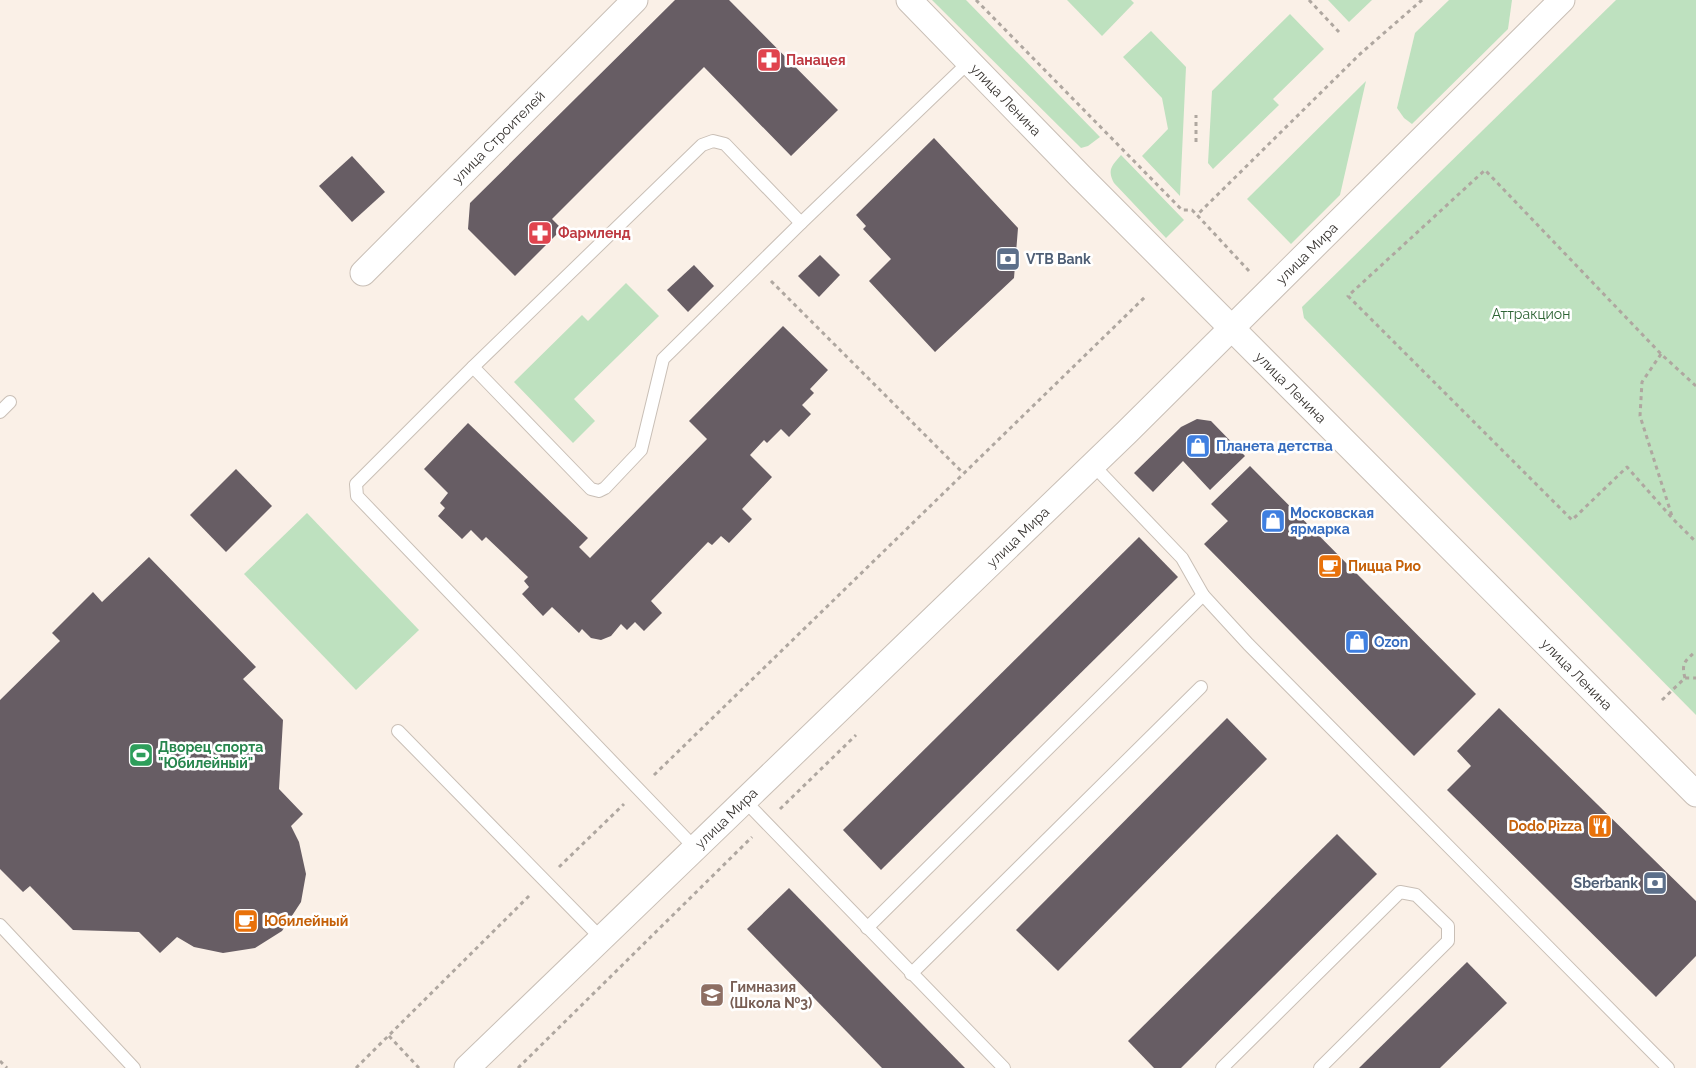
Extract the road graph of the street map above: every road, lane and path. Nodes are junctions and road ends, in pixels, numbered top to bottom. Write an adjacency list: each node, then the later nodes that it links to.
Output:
1 (635, 0): 15 (street, улица Строителей)
2 (908, 0): 8 (street, улица Ленина)
3 (976, 0): 11 (path)
4 (1309, 0): 7 (path)
5 (1422, 0): 11 (path)
6 (1562, 0): 17 (street, улица Мира)
7 (1339, 32)
8 (969, 62): 12 (lane); 17 (street, улица Ленина)
9 (1196, 115): 10 (path)
10 (1196, 142)
11 (1197, 215): 14 (path)
12 (800, 223): 13 (lane); 19 (lane)
13 (757, 266): 19 (lane); 24 (path)
14 (1249, 271)
15 (363, 273)
16 (1146, 296): 24 (path)
17 (1232, 328): 23 (street, улица Мира); 36 (street, улица Ленина)
18 (1661, 354): 20 (path); 25 (path); 25 (path)
19 (473, 367): 35 (lane)
20 (1696, 386)
21 (10, 402): 22 (lane)
22 (0, 412)
23 (1092, 464): 27 (lane); 37 (street, улица Мира)
24 (963, 474): 35 (path)
25 (1673, 519): 26 (path)
26 (1696, 542)
27 (1203, 595): 42 (lane); 56 (lane)
28 (1696, 652): 29 (path)
29 (1685, 678): 30 (path); 32 (path)
30 (1696, 678)
31 (1201, 687): 44 (lane)
32 (1662, 700)
33 (398, 731): 40 (lane)
34 (858, 733): 38 (path)
35 (638, 790): 39 (lane); 40 (path)
36 (1696, 794)
37 (744, 800): 38 (lane); 39 (street, улица Мира)
38 (766, 823): 42 (lane); 52 (path)
39 (694, 847): 43 (street, улица Мира)
40 (545, 881): 43 (lane); 45 (path)
41 (0, 926): 48 (lane)
42 (867, 928): 44 (lane)
43 (600, 938): 51 (street, улица Мира)
44 (911, 974): 53 (lane)
45 (389, 1036): 49 (path); 50 (path)
46 (0, 1061): 47 (path)
47 (7, 1068)
48 (134, 1068)
49 (356, 1068)
50 (419, 1068)
51 (467, 1068)
52 (518, 1068)
53 (1004, 1068)
54 (1222, 1068): 55 (lane)
55 (1320, 1068)
56 (1668, 1068)

